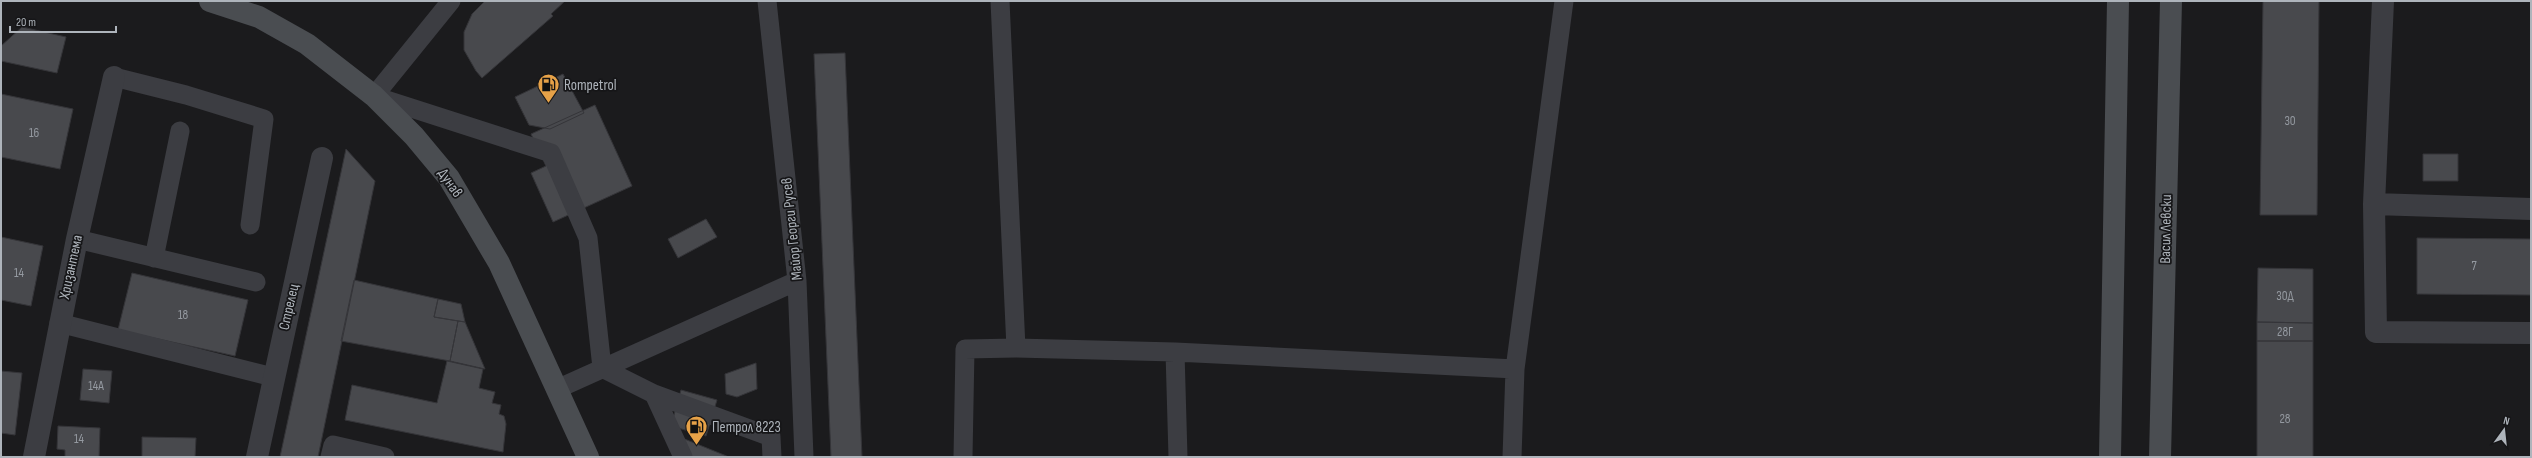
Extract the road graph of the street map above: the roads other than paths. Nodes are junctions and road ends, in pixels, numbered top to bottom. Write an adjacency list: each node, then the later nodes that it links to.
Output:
1 (210, 1): 10 (main road, Дунав)
2 (451, 1): 10 (lane)
3 (767, 1): 18 (lane, Майор Георги Русев)
4 (1000, 1): 22 (lane)
5 (1564, 1): 25 (lane)
6 (2118, 1): 40 (main road)
7 (2171, 1): 41 (main road, Васил Левски)
8 (2383, 1): 13 (street)
9 (114, 77): 15 (lane); 16 (street, Хризантема)
10 (374, 96): 24 (lane); 27 (main road, Дунав)
11 (180, 131): 17 (lane)
12 (322, 158): 26 (street, Стрелец)
13 (2374, 204): 14 (street); 21 (street)
14 (2531, 209)
15 (250, 225)
16 (77, 239): 17 (lane); 20 (street, Хризантема)
17 (154, 258): 19 (lane)
18 (797, 281): 24 (lane); 36 (lane, Майор Георги Русев)
19 (256, 282)
20 (59, 323): 26 (lane); 29 (street, Хризантема)
21 (2531, 333)
22 (1016, 348): 23 (lane); 37 (lane)
23 (1175, 352): 25 (lane); 38 (lane)
24 (602, 368): 27 (lane); 28 (lane)
25 (1515, 369): 39 (lane)
26 (273, 377): 30 (street, Стрелец)
27 (557, 389): 33 (main road, Дунав)
28 (654, 394): 34 (lane); 35 (lane)
29 (34, 457)
30 (257, 457)
31 (330, 457): 32 (lane)
32 (385, 457)
33 (588, 457)
34 (683, 457)
35 (772, 457)
36 (804, 457)
37 (963, 457)
38 (1178, 457)
39 (1512, 457)
40 (2110, 457)
41 (2160, 457)

